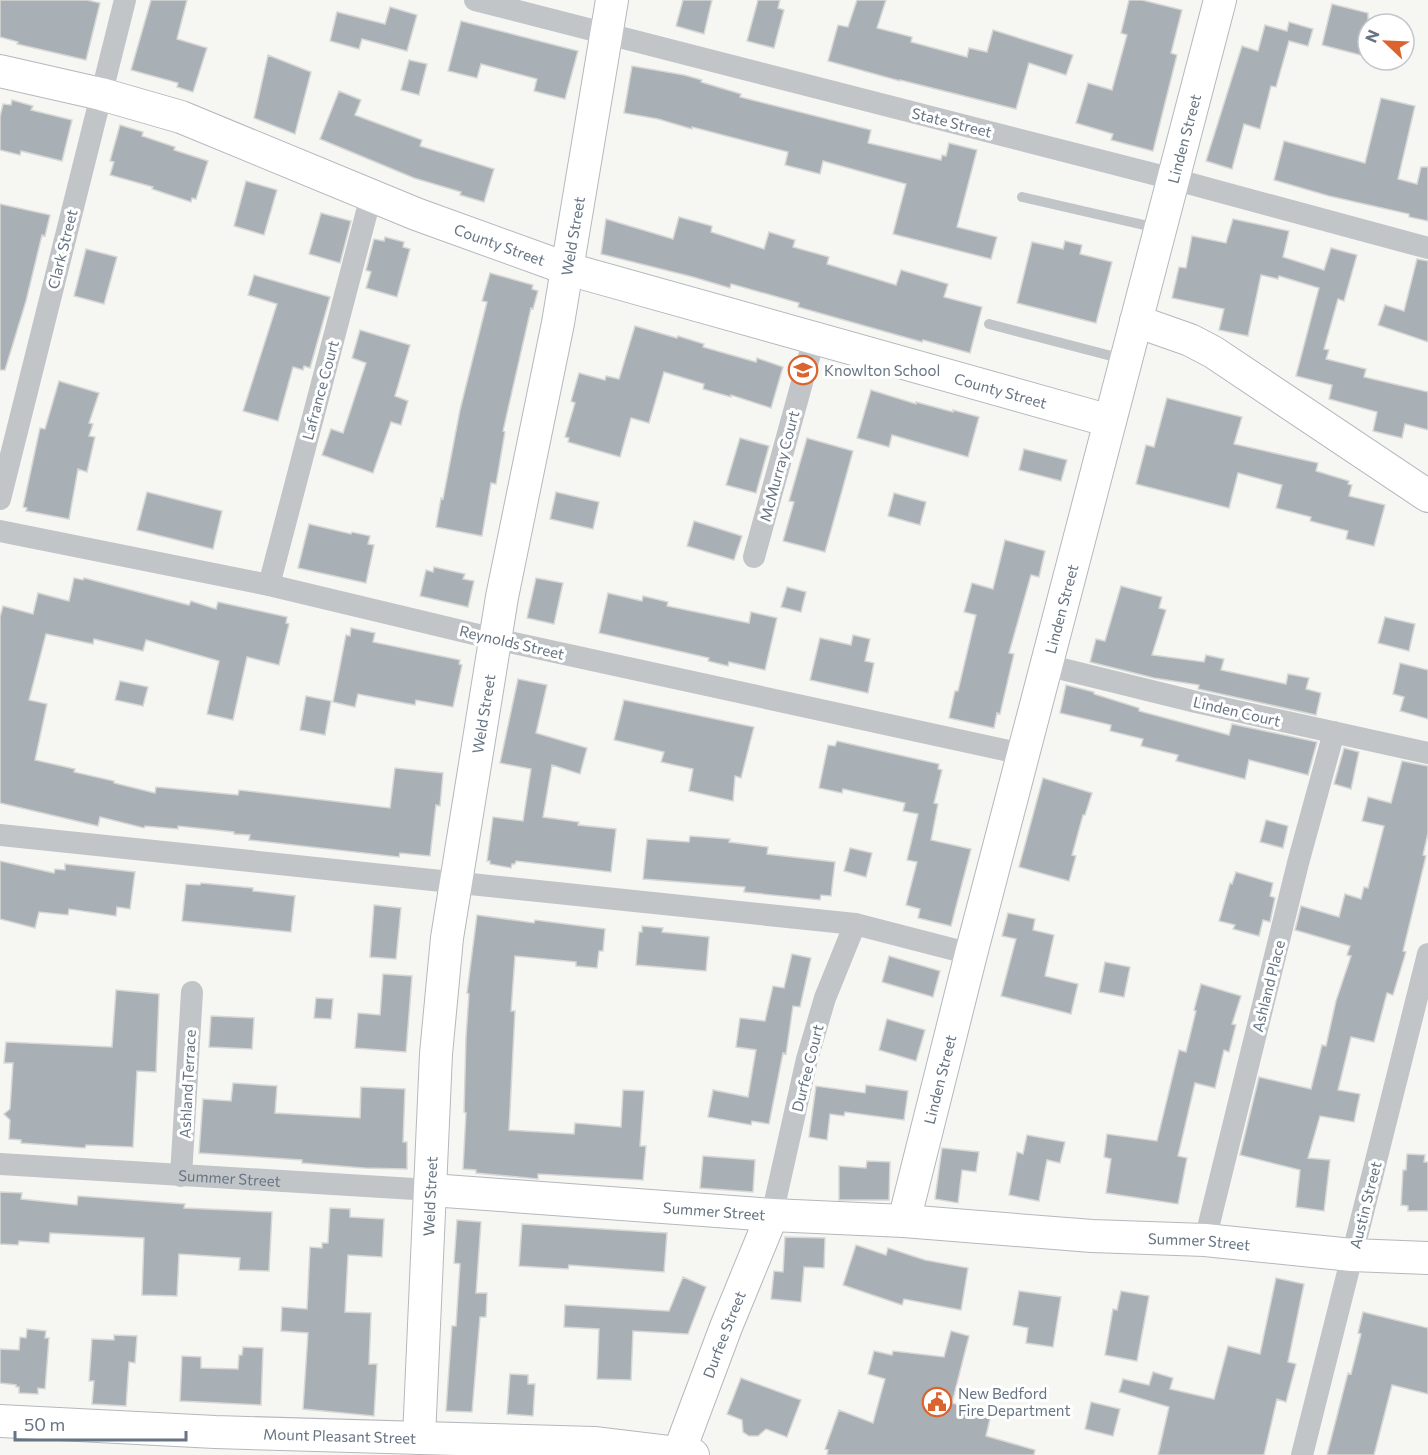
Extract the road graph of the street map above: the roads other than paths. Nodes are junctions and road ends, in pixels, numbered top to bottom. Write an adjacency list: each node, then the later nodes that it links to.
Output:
1 (125, 0): 7 (street, Clark Street)
2 (475, 0): 5 (street, State Street)
3 (612, 0): 5 (main road, Weld Street)
4 (1220, 0): 8 (main road, Linden Street)
5 (606, 35): 8 (street, State Street); 13 (main road, Weld Street)
6 (0, 71): 7 (main road, County Street)
7 (101, 94): 9 (main road, County Street); 20 (street, Clark Street)
8 (1173, 179): 11 (main road, Linden Street); 12 (street, State Street)
9 (371, 196): 13 (main road, County Street); 23 (street, Lafrance Court)
10 (1022, 197): 11 (lane)
11 (1160, 229): 14 (main road, Linden Street)
12 (1428, 248)
13 (568, 268): 16 (main road, County Street); 24 (main road, Weld Street)
14 (1136, 321): 17 (main road, Linden Street); 19 (main road)
15 (989, 324): 17 (lane)
16 (814, 339): 18 (main road, County Street); 22 (street, McMurray Court)
17 (1126, 360): 18 (main road, Linden Street)
18 (1110, 421): 25 (main road, Linden Street)
19 (1428, 496)
20 (0, 499)
21 (0, 531): 23 (street, Reynolds Street)
22 (754, 557)
23 (268, 585): 24 (street, Reynolds Street)
24 (495, 639): 28 (street, Reynolds Street); 30 (main road, Weld Street)
25 (1046, 665): 26 (street, Linden Court); 28 (main road, Linden Street)
26 (1334, 732): 27 (street, Linden Court); 40 (street, Ashland Place)
27 (1428, 753)
28 (1023, 754): 32 (main road, Linden Street)
29 (0, 835): 30 (street)
30 (455, 883): 31 (street); 37 (main road, Weld Street)
31 (855, 924): 32 (street); 38 (street, Durfee Court)
32 (971, 954): 39 (main road, Linden Street)
33 (1428, 954): 41 (street, Austin Street)
34 (192, 992): 36 (street, Ashland Terrace)
35 (0, 1164): 36 (street, Summer Street)
36 (181, 1176): 37 (street, Summer Street)
37 (431, 1191): 38 (main road, Summer Street); 44 (main road, Weld Street)
38 (772, 1215): 39 (main road, Summer Street); 46 (main road, Durfee Street)
39 (904, 1221): 40 (main road, Summer Street)
40 (1205, 1240): 41 (main road, Summer Street)
41 (1352, 1255): 42 (main road, Summer Street); 47 (street, Austin Street)
42 (1428, 1258)
43 (0, 1421): 45 (main road, Mount Pleasant Street)
44 (419, 1438): 45 (main road, Mount Pleasant Street); 46 (main road, Mount Pleasant Street)
45 (384, 1446)
46 (683, 1454)
47 (1302, 1455)

